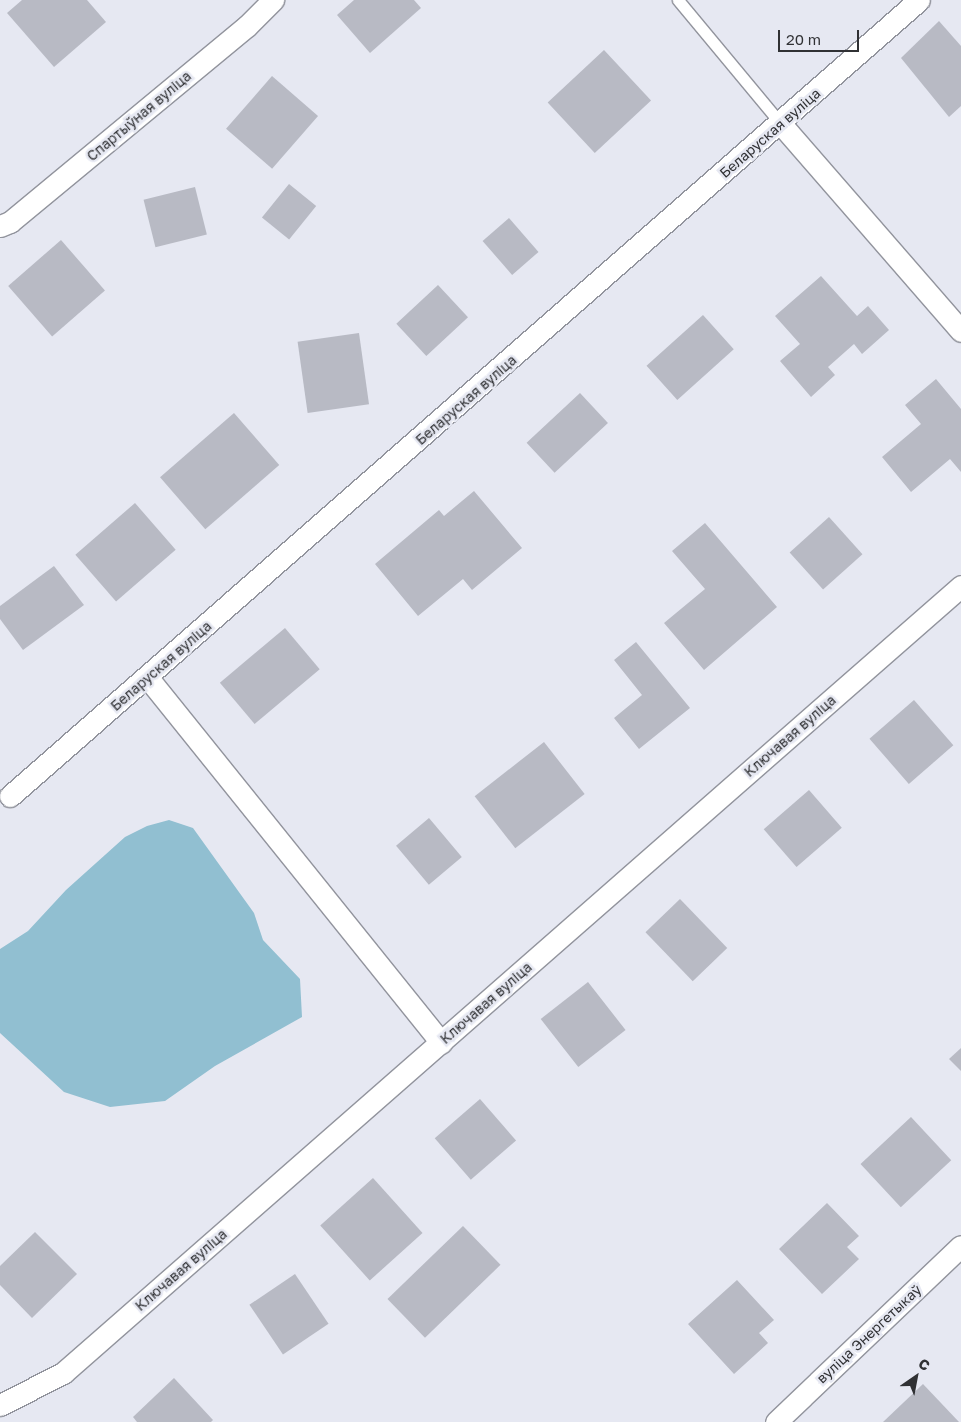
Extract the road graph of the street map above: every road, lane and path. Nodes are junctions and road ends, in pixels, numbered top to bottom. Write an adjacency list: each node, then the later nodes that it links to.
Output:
1 (273, 0): 5 (street, Спартыўная вуліца)
2 (678, 0): 4 (lane)
3 (919, 0): 4 (street, Беларуская вуліца)
4 (781, 124): 6 (street); 8 (street, Беларуская вуліца)
5 (0, 226)
6 (961, 331)
7 (961, 586): 10 (street, Ключавая вуліца)
8 (148, 678): 9 (street, Беларуская вуліца); 10 (street)
9 (5, 792)
10 (441, 1043): 12 (street, Ключавая вуліца)
11 (961, 1246): 13 (street, вуліца Энергетыкаў)
12 (0, 1405)
13 (776, 1422)

